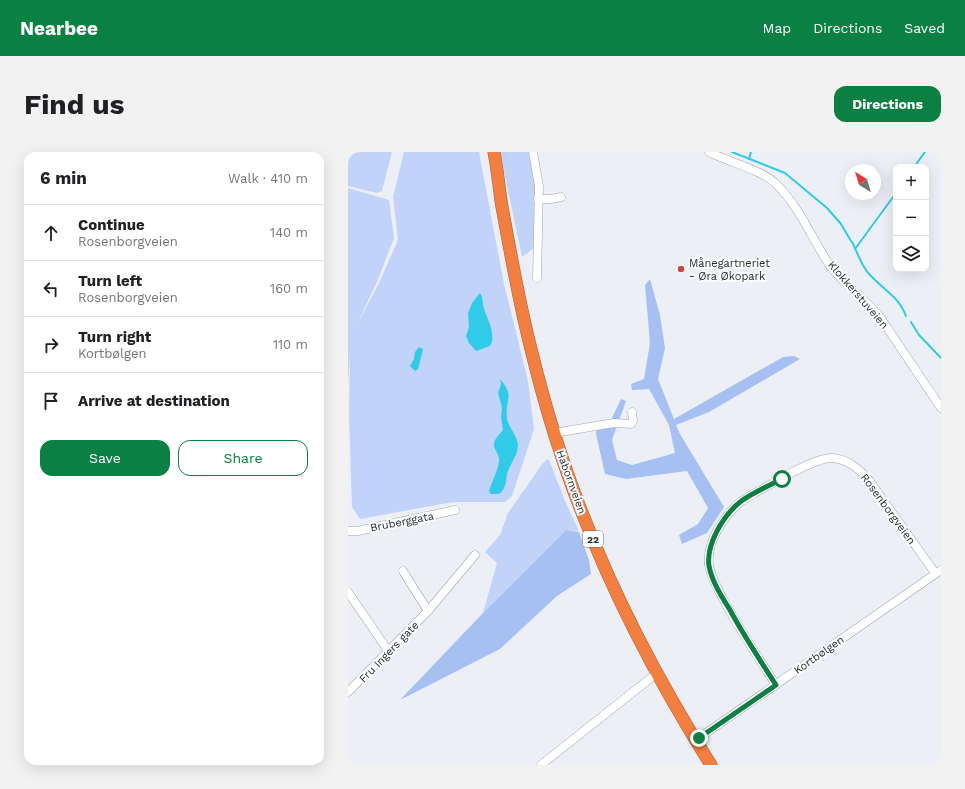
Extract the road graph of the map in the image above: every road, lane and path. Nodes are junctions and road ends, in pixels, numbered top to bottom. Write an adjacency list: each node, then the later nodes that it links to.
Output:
1 (489, 152): 6 (highway, Habornveien / 22)
2 (494, 152): 6 (highway, Habornveien / 22)
3 (533, 152): 7 (street)
4 (709, 152): 9 (street, Klokkerstuveien)
5 (561, 197): 7 (street)
6 (501, 198): 11 (highway, Habornveien / 22)
7 (538, 199): 8 (street)
8 (537, 278)
9 (941, 408)
10 (632, 412): 11 (street)
11 (554, 433): 20 (highway, Habornveien / 22)
12 (455, 510): 13 (street, Bruberggata)
13 (348, 531)
14 (475, 555): 18 (street, Fru Ingers gate)
15 (403, 571): 18 (street)
16 (938, 572): 21 (street, Kortbølgen); 21 (street, Rosenborgveien)
17 (348, 592): 19 (street)
18 (428, 611): 19 (street, Fru Ingers gate)
19 (389, 652): 22 (street, Fru Ingers gate)
20 (657, 673): 23 (highway, Habornveien / 22); 24 (street)
21 (776, 685): 23 (street, Kortbølgen)
22 (348, 692)
23 (696, 740): 25 (highway, Habornveien / 22)
24 (542, 765)
25 (711, 765)

